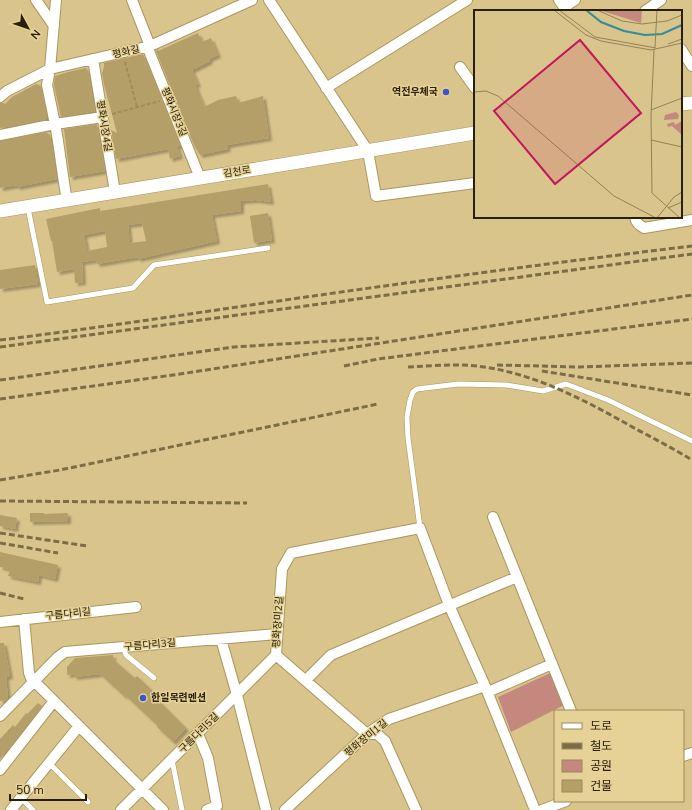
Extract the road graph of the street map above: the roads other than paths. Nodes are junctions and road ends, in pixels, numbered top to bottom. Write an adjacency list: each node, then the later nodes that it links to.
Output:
1 (36, 0): 11 (street)
2 (56, 0): 11 (street)
3 (132, 0): 12 (street, 평화시장3길)
4 (252, 0): 12 (street, 평화길)
5 (269, 0): 19 (street)
6 (467, 0): 19 (street)
7 (575, 0): 9 (street)
8 (661, 0): 10 (street)
9 (563, 6)
10 (650, 7)
11 (54, 26): 17 (street)
12 (149, 46): 14 (street, 평화길); 28 (street, 평화시장3길)
13 (682, 50): 15 (street)
14 (93, 59): 17 (street, 평화길); 23 (street, 평화시장4길)
15 (692, 64)
16 (460, 67): 18 (street)
17 (50, 69): 20 (street, 평화길); 24 (street)
18 (474, 87)
19 (326, 88): 27 (street)
20 (0, 97)
21 (692, 103): 22 (street)
22 (682, 104)
23 (107, 116): 24 (street); 30 (street, 평화시장4길)
24 (55, 124): 26 (street); 31 (street)
25 (474, 133): 27 (street, 김천로)
26 (0, 135)
27 (368, 151): 28 (street, 김천로); 29 (street)
28 (200, 178): 30 (street, 김천로)
29 (474, 183)
30 (115, 192): 31 (street, 김천로)
31 (67, 200): 32 (street, 김천로)
32 (28, 207): 33 (street, 김천로); 36 (lane)
33 (0, 211)
34 (635, 218): 35 (street)
35 (692, 220)
36 (268, 248)
37 (692, 441): 39 (lane)
38 (492, 517): 40 (street)
39 (420, 528): 41 (street); 45 (street, 평화장미2길)
40 (517, 577): 41 (street); 49 (street)
41 (449, 605): 51 (street); 53 (street)
42 (136, 607): 43 (street, 구름다리길)
43 (24, 619): 44 (street, 구름다리길); 52 (street)
44 (0, 622)
45 (277, 634): 46 (street, 구름다리3길); 48 (street, 평화장미2길)
46 (221, 639): 47 (street, 구름다리3길); 54 (street)
47 (123, 647): 50 (lane); 52 (street, 구름다리3길)
48 (276, 654): 51 (street, 평화장미2길); 54 (street, 구름다리5길)
49 (552, 664): 53 (street, 평화장미1길); 56 (street)
50 (154, 678)
51 (306, 680): 60 (street, 평화장미2길)
52 (34, 682): 55 (street); 57 (street, 구름다리3길)
53 (487, 689): 60 (street, 평화장미1길); 77 (street)
54 (237, 695): 59 (street, 구름다리5길); 74 (street)
55 (54, 701): 58 (street); 63 (street)
56 (571, 710)
57 (0, 716)
58 (79, 726): 62 (street); 64 (street)
59 (198, 734): 61 (street, 구름다리5길); 73 (street)
60 (367, 734): 75 (street, 평화장미1길); 76 (street, 평화장미2길)
61 (172, 760): 64 (street, 구름다리5길); 72 (lane)
62 (49, 763): 65 (street); 66 (lane)
63 (0, 770)
64 (142, 789): 70 (street, 구름다리5길); 71 (street)
65 (21, 798): 68 (street); 69 (lane)
66 (88, 802)
67 (563, 802): 78 (street)
68 (11, 810)
69 (33, 810)
70 (121, 810)
71 (163, 810)
72 (182, 810)
73 (207, 810)
74 (266, 810)
75 (285, 810)
76 (416, 810)
77 (535, 810)
78 (542, 810)

